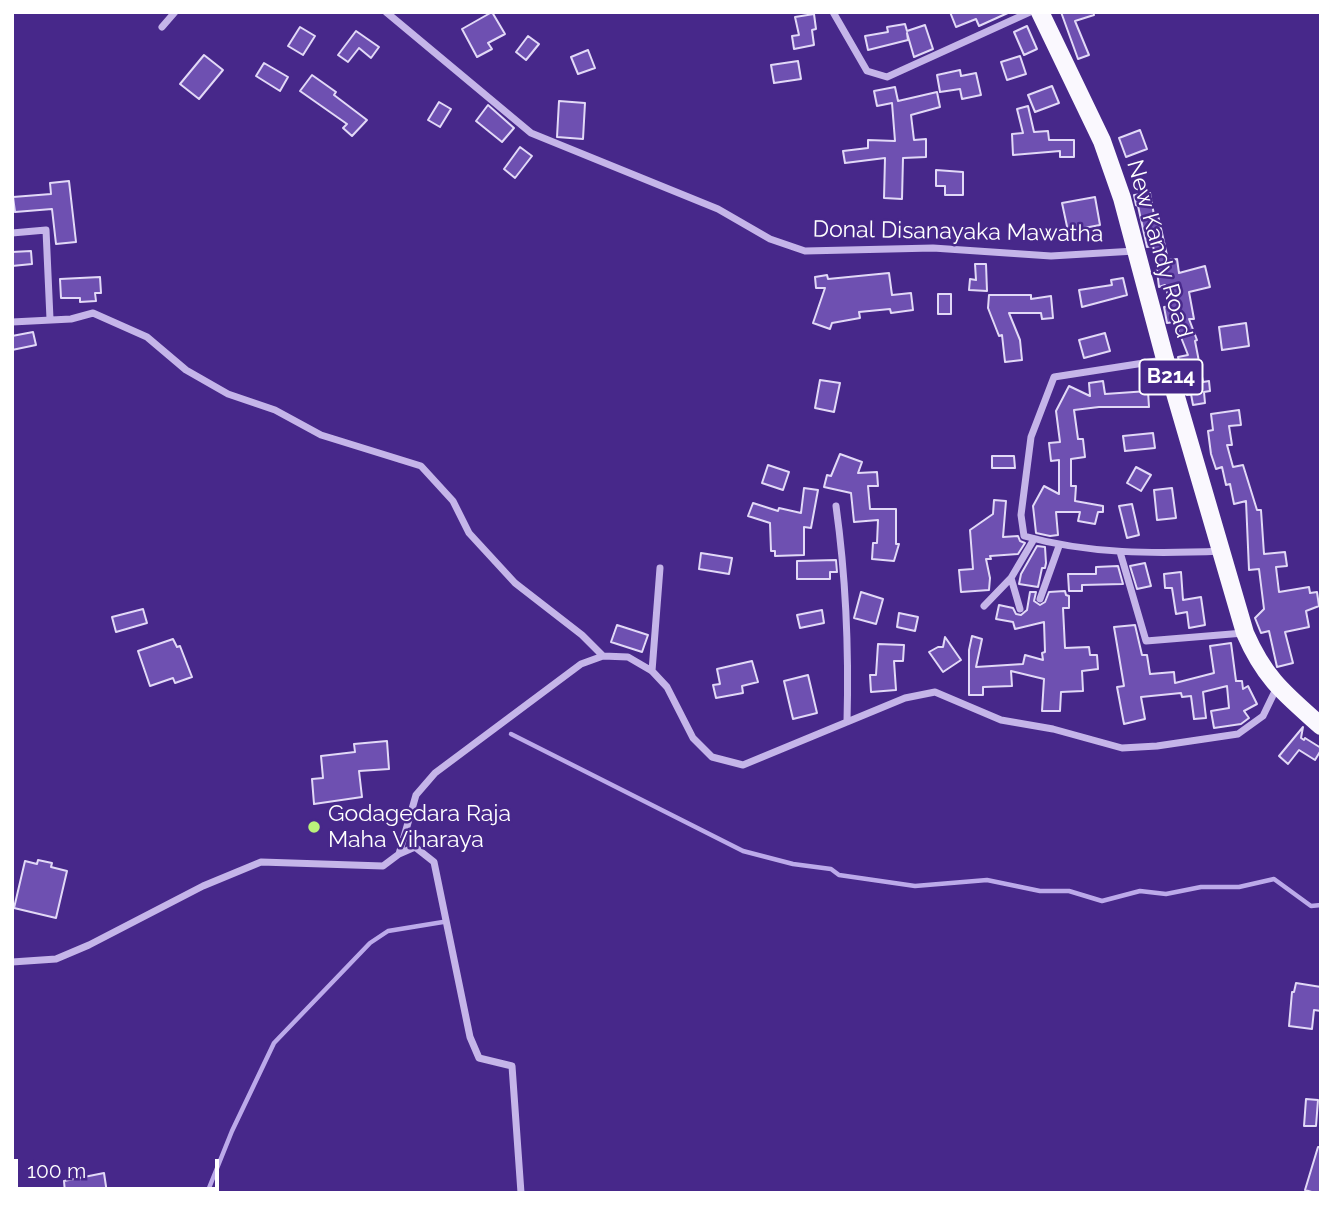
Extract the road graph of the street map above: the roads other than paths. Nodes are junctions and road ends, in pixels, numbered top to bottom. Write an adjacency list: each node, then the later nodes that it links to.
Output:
1 (175, 12): 6 (street)
2 (386, 12): 8 (street, Donal Disanayaka Mawatha)
3 (833, 12): 4 (street)
4 (1030, 12)
5 (1040, 12): 8 (main road, New Kandy Road / B214)
6 (162, 27)
7 (12, 233): 9 (street)
8 (1135, 251): 11 (main road, New Kandy Road / B214)
9 (50, 319): 10 (street); 23 (street)
10 (12, 322)
11 (1165, 359): 13 (street); 15 (main road, New Kandy Road / B214)
12 (836, 506): 26 (street)
13 (1034, 539): 14 (street); 18 (street)
14 (1059, 545): 16 (street); 19 (street)
15 (1223, 551): 16 (street); 22 (main road, New Kandy Road / B214)
16 (1120, 552): 22 (street)
17 (660, 568): 24 (street)
18 (1010, 578): 20 (street); 21 (street)
19 (1040, 599)
20 (984, 606)
21 (1020, 609)
22 (1245, 633): 25 (main road, New Kandy Road / B214)
23 (603, 656): 24 (street); 28 (street)
24 (652, 671): 26 (street)
25 (1278, 687): 26 (street); 27 (main road, New Kandy Road / B214)
26 (847, 722)
27 (1321, 726)
28 (399, 854): 29 (street); 30 (street)
29 (12, 962)
30 (522, 1193)

